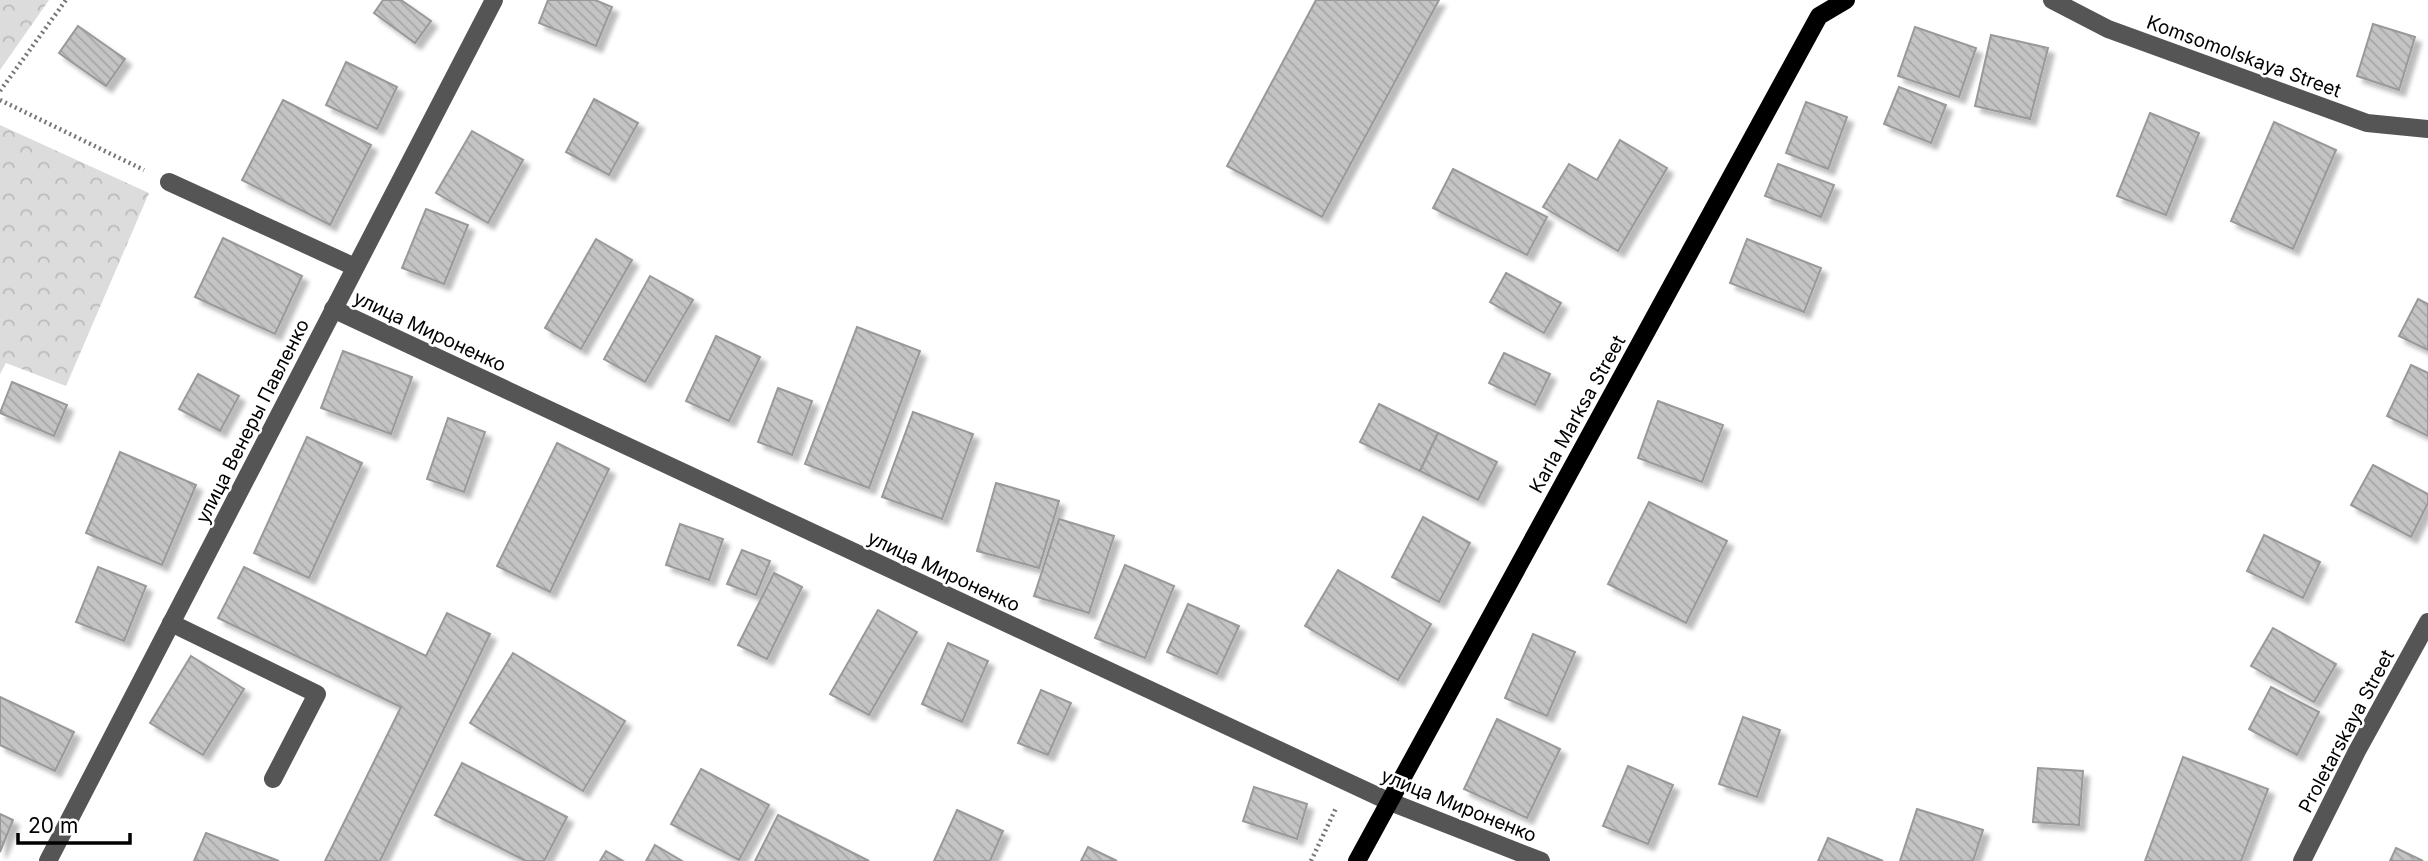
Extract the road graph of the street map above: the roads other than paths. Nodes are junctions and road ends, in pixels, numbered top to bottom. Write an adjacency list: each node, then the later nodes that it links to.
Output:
1 (494, 0): 6 (street, улица Венеры Павленко)
2 (1846, 0): 11 (main road, Karla Marksa Street)
3 (2052, 0): 4 (street, Komsomolskaya Street)
4 (2428, 129)
5 (169, 181): 6 (street)
6 (355, 267): 7 (street, улица Венеры Павленко)
7 (333, 309): 9 (street, улица Венеры Павленко); 11 (street, улица Мироненко)
8 (2428, 622): 15 (street, Proletarskaya Street)
9 (171, 624): 10 (street); 12 (street, улица Венеры Павленко)
10 (273, 779)
11 (1388, 801): 13 (main road, Karla Marksa Street); 14 (street, улица Мироненко)
12 (48, 861)
13 (1357, 861)
14 (1541, 861)
15 (2302, 861)

